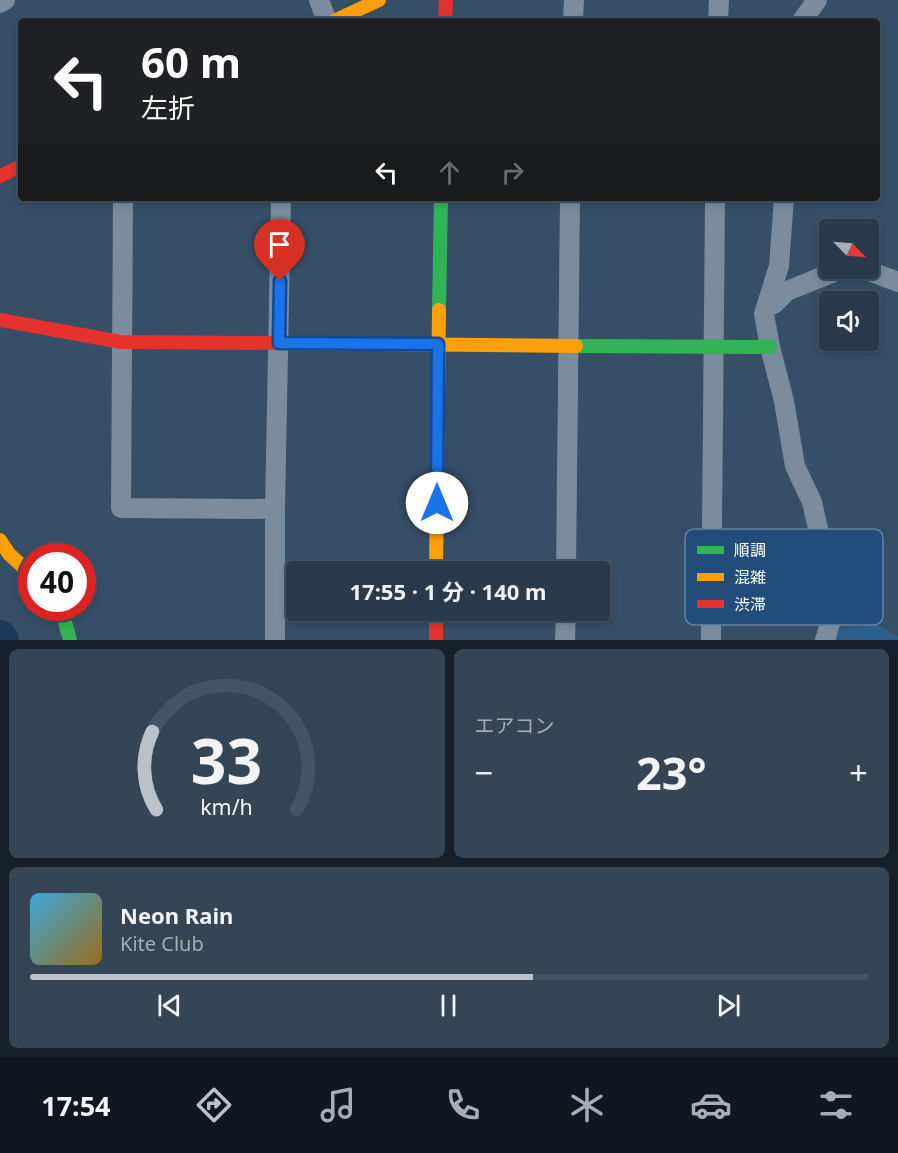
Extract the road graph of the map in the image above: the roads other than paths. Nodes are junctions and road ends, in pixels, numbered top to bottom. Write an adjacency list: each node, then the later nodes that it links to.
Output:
1 (5, 0): 8 (street)
2 (319, 0): 9 (street)
3 (379, 0): 10 (street)
4 (446, 0): 11 (street)
5 (574, 0): 12 (street)
6 (719, 0): 13 (street)
7 (817, 0): 14 (street)
8 (0, 3)
9 (326, 18)
10 (340, 18)
11 (445, 18)
12 (573, 18)
13 (718, 18)
14 (804, 18)
15 (18, 167): 16 (street)
16 (0, 176)
17 (123, 201): 28 (street)
18 (281, 201): 29 (street)
19 (441, 201): 30 (street)
20 (570, 201): 31 (street)
21 (715, 201): 32 (street)
22 (784, 201): 26 (street)
23 (879, 275): 25 (street)
24 (819, 278): 26 (street)
25 (898, 282)
26 (767, 305): 33 (street)
27 (0, 320): 28 (street)
28 (121, 342): 29 (street); 34 (street)
29 (279, 343): 30 (street); 34 (street)
30 (438, 344): 31 (street); 38 (street)
31 (568, 346): 32 (street); 39 (street)
32 (715, 347): 33 (street); 35 (street)
33 (770, 347): 36 (street)
34 (275, 509): 47 (street)
35 (713, 529)
36 (818, 529)
37 (0, 540): 40 (street)
38 (436, 561)
39 (566, 561)
40 (18, 562)
41 (65, 621): 46 (street)
42 (436, 621): 48 (street)
43 (566, 621): 49 (street)
44 (711, 625): 50 (street)
45 (830, 625): 51 (street)
46 (70, 640)
47 (275, 640)
48 (436, 640)
49 (566, 640)
50 (711, 640)
51 (825, 640)

